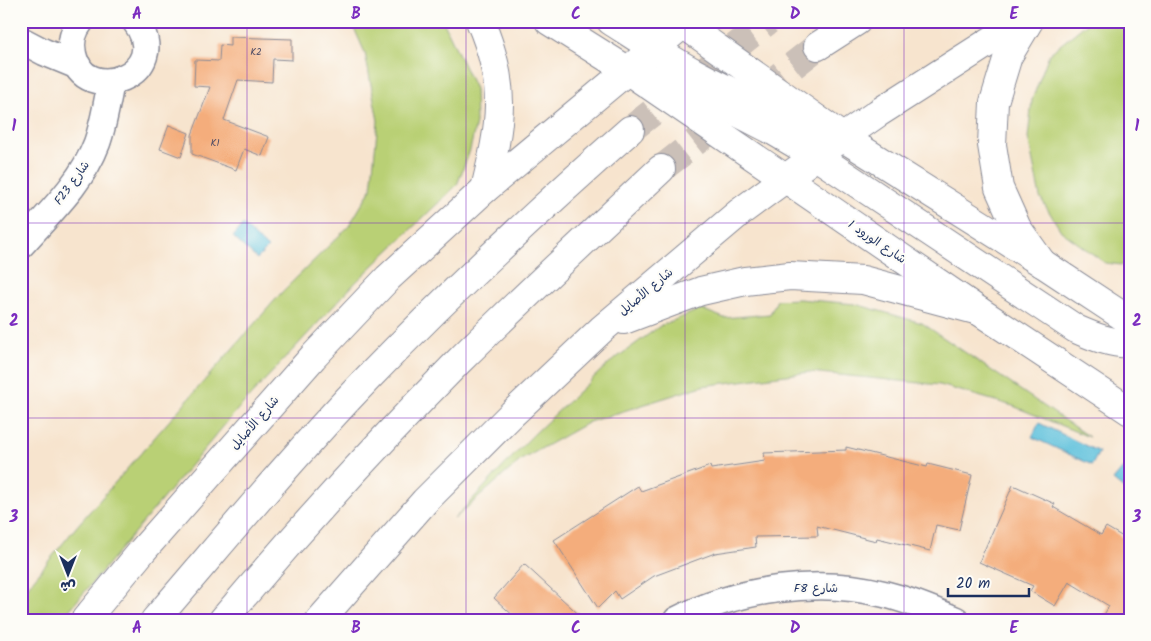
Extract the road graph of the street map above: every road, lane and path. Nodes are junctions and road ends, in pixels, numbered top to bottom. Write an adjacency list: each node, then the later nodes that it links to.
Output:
1 (135, 21): 16 (street)
2 (480, 21): 22 (main road)
3 (550, 21): 15 (main road)
4 (611, 21): 13 (main road)
5 (857, 21): 12 (main road)
6 (1022, 21): 18 (main road, شارع الأصايل)
7 (1029, 21): 24 (main road)
8 (683, 22): 13 (main road, شارع الأصايل); 18 (main road)
9 (78, 26): 10 (street); 14 (street)
10 (21, 35)
11 (21, 40): 14 (street)
12 (818, 46)
13 (653, 49): 15 (main road, شارع الأصايل); 18 (main road)
14 (78, 66): 16 (street)
15 (627, 70): 19 (main road); 21 (main road, شارع الورود 1); 22 (main road, شارع الأصايل)
16 (111, 82): 23 (street, F23 شارع)
17 (630, 130): 31 (main road)
18 (842, 137): 19 (main road, شارع الأصايل); 24 (main road)
19 (816, 156): 21 (main road, شارع الأصايل); 28 (main road)
20 (662, 169): 32 (main road)
21 (786, 178): 25 (main road, شارع الورود 1); 27 (main road, شارع الأصايل)
22 (484, 189): 30 (main road, شارع الأصايل)
23 (21, 245)
24 (1042, 263): 26 (main road)
25 (978, 311): 27 (main road); 29 (main road, شارع الورود 1)
26 (1130, 321)
27 (602, 329): 33 (main road, شارع الأصايل)
28 (1130, 344)
29 (1130, 411)
30 (85, 620)
31 (155, 620)
32 (223, 620)
33 (320, 620)
34 (677, 620): 35 (street, F8 شارع)
35 (956, 620)

